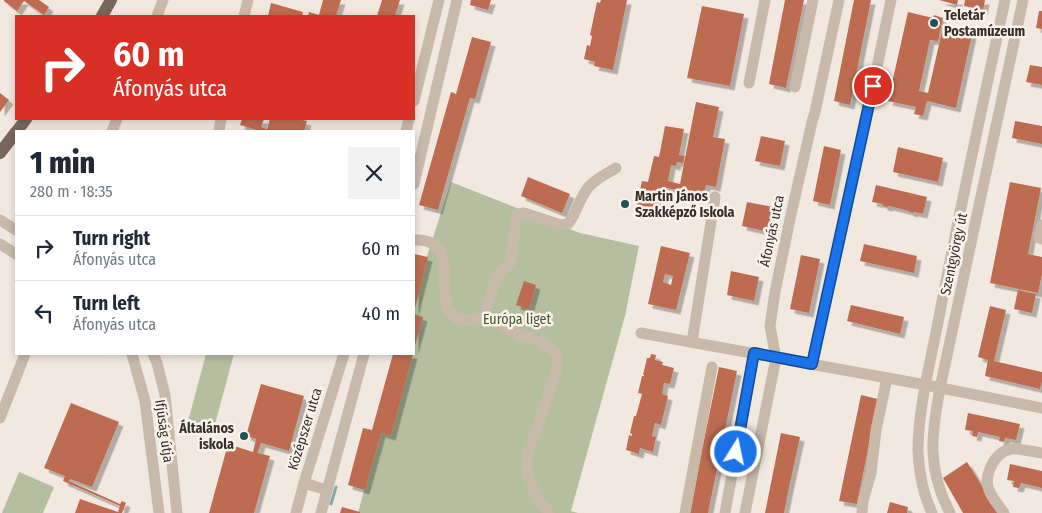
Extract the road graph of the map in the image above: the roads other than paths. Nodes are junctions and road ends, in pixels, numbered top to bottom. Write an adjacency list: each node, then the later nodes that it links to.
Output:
1 (111, 0): 12 (main road)
2 (163, 0): 13 (street)
3 (248, 0): 14 (street)
4 (438, 0): 17 (street)
5 (457, 0): 21 (street)
6 (765, 0): 15 (street)
7 (813, 0): 16 (street)
8 (839, 0): 39 (street, Áfonyás utca)
9 (891, 0): 40 (street)
10 (1005, 0): 43 (street, Szentgyörgy út)
11 (1023, 0): 44 (street, Szentgyörgy út)
12 (103, 15)
13 (157, 15)
14 (244, 15)
15 (749, 83)
16 (795, 87)
17 (415, 97)
18 (15, 134): 19 (main road)
19 (0, 152)
20 (616, 168): 30 (street)
21 (415, 180)
22 (715, 197): 32 (street)
23 (0, 220): 25 (street)
24 (1042, 225): 26 (street)
25 (15, 229)
26 (1042, 239)
27 (415, 240): 30 (street)
28 (0, 244): 29 (street)
29 (15, 253)
30 (482, 315): 54 (street)
31 (641, 332): 32 (street)
32 (692, 342): 33 (street)
33 (754, 353): 39 (street); 56 (street)
34 (24, 355): 46 (street)
35 (132, 355): 51 (street, Ifjúság útja)
36 (153, 355): 52 (street, Ifjúság útja)
37 (344, 355): 48 (street, Középszer utca)
38 (364, 355): 49 (street)
39 (776, 358): 40 (street); 57 (street, Áfonyás utca)
40 (812, 364): 42 (street)
41 (712, 367): 55 (street)
42 (887, 378): 43 (street); 58 (street)
43 (926, 385): 44 (street); 59 (street, Szentgyörgy út)
44 (940, 388): 45 (street); 60 (street, Szentgyörgy út)
45 (1041, 404)
46 (0, 418)
47 (1042, 453): 61 (street)
48 (304, 483): 49 (street); 53 (street, Középszer utca)
49 (327, 490): 50 (street)
50 (322, 508)
51 (159, 513)
52 (177, 513)
53 (296, 513)
54 (549, 513)
55 (685, 513)
56 (725, 513)
57 (745, 513)
58 (862, 513)
59 (932, 513)
60 (950, 513)
61 (1004, 513)

